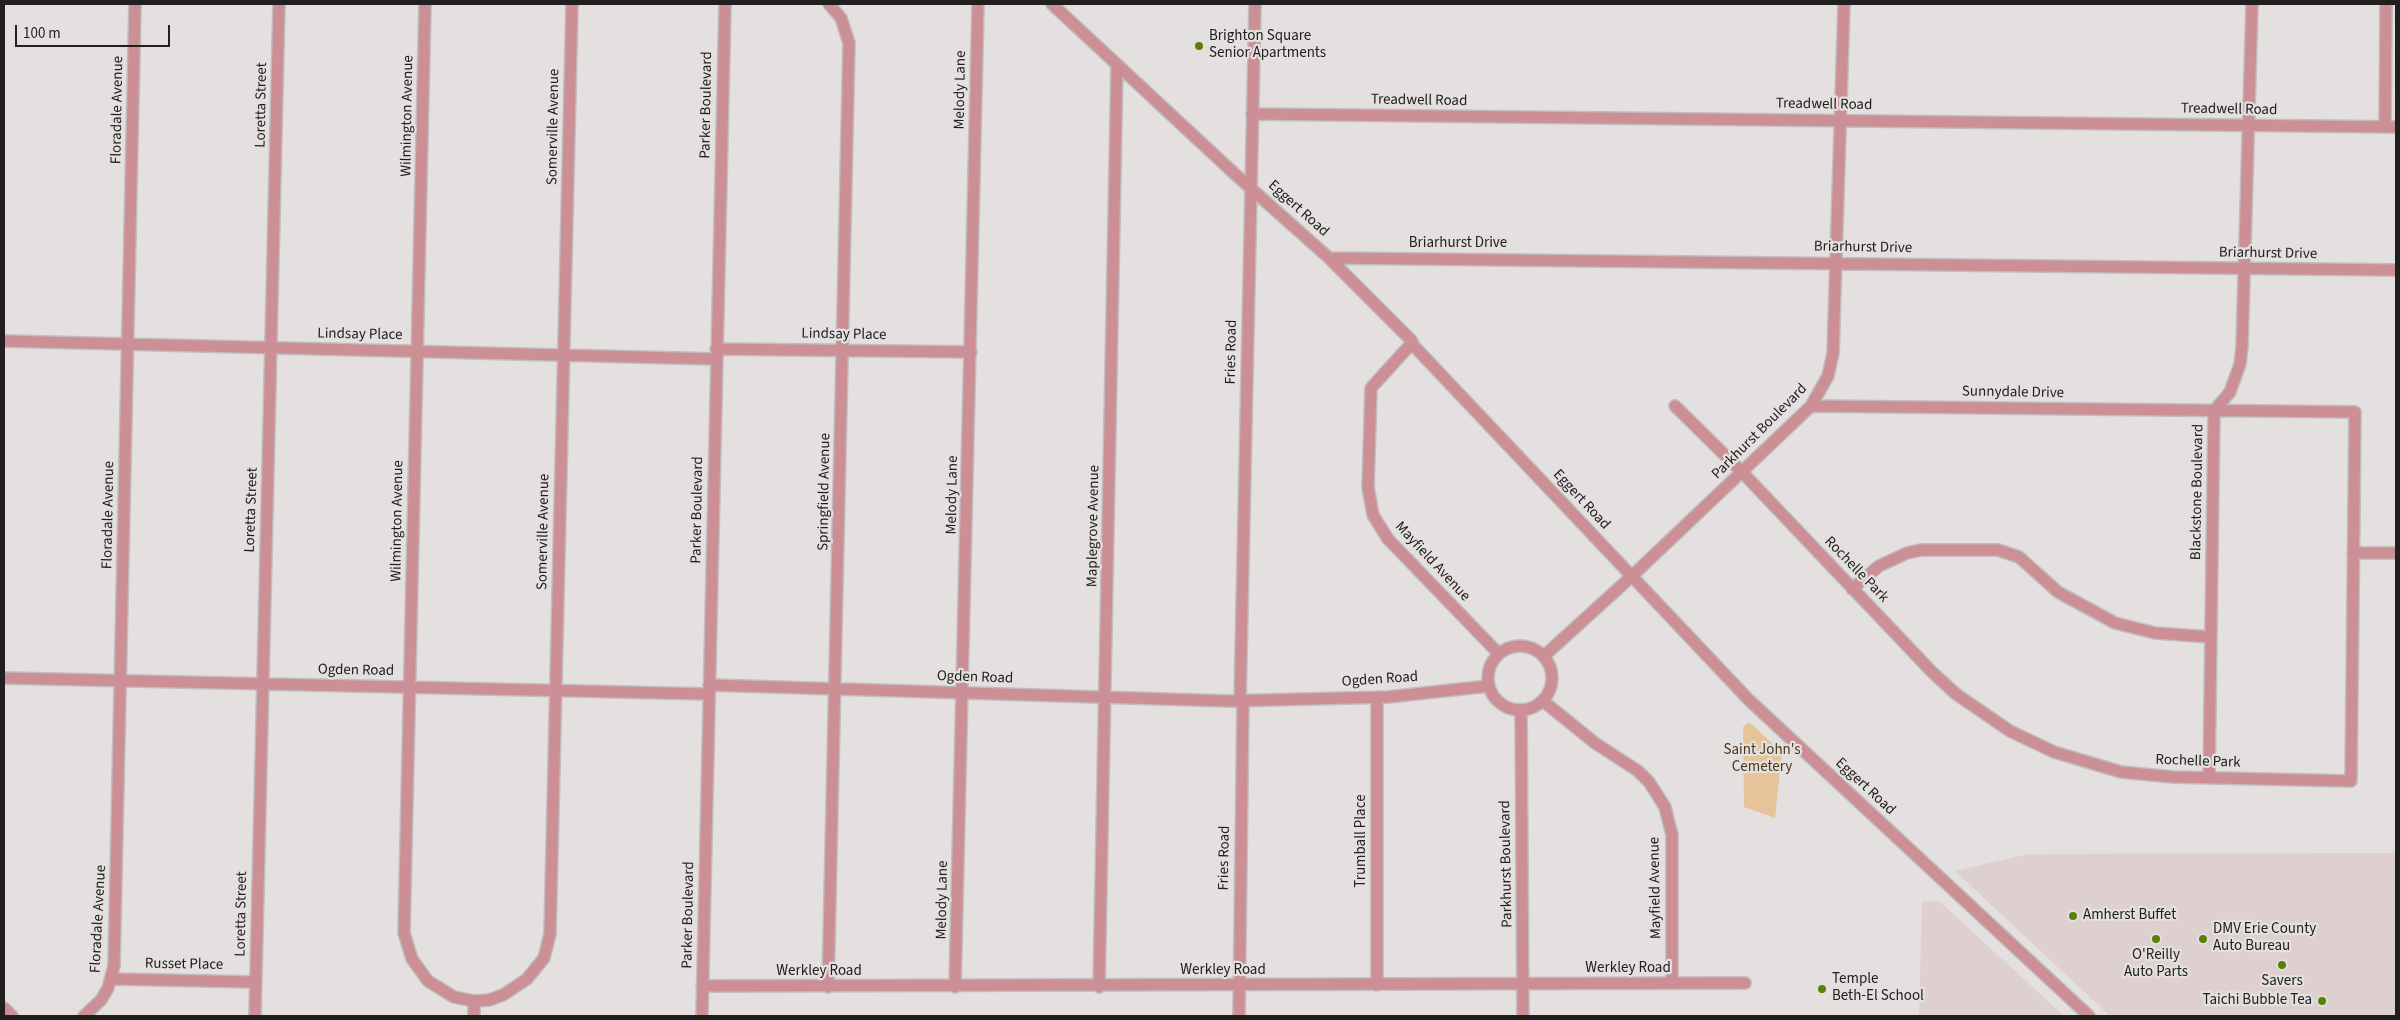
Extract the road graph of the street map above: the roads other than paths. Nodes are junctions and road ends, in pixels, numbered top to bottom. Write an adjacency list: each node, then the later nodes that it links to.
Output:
1 (135, 4): 25 (street, Floradale Avenue)
2 (279, 4): 26 (street, Loretta Street)
3 (425, 4): 28 (street, Wilmington Avenue)
4 (572, 4): 31 (street, Somerville Avenue)
5 (725, 4): 30 (street, Parker Boulevard)
6 (829, 4): 27 (street, Springfield Avenue)
7 (978, 4): 29 (street, Melody Lane)
8 (1052, 4): 13 (street, Eggert Road)
9 (1255, 4): 14 (street, Fries Road)
10 (1844, 4): 15 (street, Parkhurst Boulevard)
11 (2252, 4): 16 (street, Blackstone Boulevard)
12 (2386, 4): 17 (street)
13 (1117, 65): 18 (street, Eggert Road); 52 (street, Maplegrove Avenue)
14 (1252, 114): 15 (street, Treadwell Road); 18 (street, Fries Road)
15 (1840, 120): 16 (street, Treadwell Road); 20 (street, Parkhurst Boulevard)
16 (2249, 125): 17 (street, Treadwell Road); 21 (street, Blackstone Boulevard)
17 (2391, 127)
18 (1251, 187): 19 (street, Eggert Road); 54 (street, Fries Road)
19 (1329, 258): 20 (street, Briarhurst Drive); 24 (street, Eggert Road)
20 (1837, 263): 21 (street, Briarhurst Drive); 33 (street, Parkhurst Boulevard)
21 (2244, 268): 22 (street, Briarhurst Drive); 34 (street, Blackstone Boulevard)
22 (2396, 270)
23 (4, 341): 25 (street, Lindsay Place)
24 (1412, 343): 38 (street, Eggert Road); 41 (street, Mayfield Avenue)
25 (128, 345): 26 (street, Lindsay Place); 44 (street, Floradale Avenue)
26 (272, 348): 28 (street, Lindsay Place); 45 (street, Loretta Street)
27 (843, 350): 29 (street, Lindsay Place); 30 (street, Lindsay Place); 49 (street, Springfield Avenue)
28 (417, 352): 31 (street, Lindsay Place); 47 (street, Wilmington Avenue)
29 (971, 352): 51 (street, Melody Lane)
30 (716, 354): 31 (street, Lindsay Place); 48 (street, Parker Boulevard)
31 (563, 355): 50 (street, Somerville Avenue)
32 (1675, 406): 35 (street, Rochelle Park)
33 (1811, 406): 34 (street, Sunnydale Drive); 35 (street, Parkhurst Boulevard)
34 (2214, 411): 36 (street, Rochelle Park); 40 (street, Blackstone Boulevard)
35 (1742, 472): 38 (street, Parkhurst Boulevard); 39 (street, Rochelle Park)
36 (2353, 553): 37 (street); 57 (street, Rochelle Park)
37 (2396, 553)
38 (1632, 576): 42 (street, Parkhurst Boulevard); 78 (street, Eggert Road)
39 (1852, 589): 40 (street); 57 (street, Rochelle Park)
40 (2211, 637): 57 (street, Blackstone Boulevard)
41 (1499, 654): 42 (street); 46 (street)
42 (1544, 656): 55 (street)
43 (4, 678): 44 (street, Ogden Road)
44 (120, 681): 45 (street, Ogden Road); 58 (street, Floradale Avenue)
45 (263, 684): 47 (street, Ogden Road); 59 (street, Loretta Street)
46 (1489, 686): 53 (street, Ogden Road); 56 (street)
47 (409, 687): 50 (street, Ogden Road); 69 (street, Wilmington Avenue)
48 (709, 689): 49 (street, Ogden Road); 50 (street, Ogden Road); 63 (street, Parker Boulevard)
49 (836, 689): 51 (street, Ogden Road); 67 (street, Springfield Avenue)
50 (556, 691): 69 (street, Somerville Avenue)
51 (963, 693): 52 (street, Ogden Road); 68 (street, Melody Lane)
52 (1105, 697): 54 (street, Ogden Road); 64 (street, Maplegrove Avenue)
53 (1377, 697): 54 (street, Ogden Road); 66 (street, Trumball Place)
54 (1241, 701): 65 (street, Fries Road)
55 (1543, 701): 56 (street); 60 (street, Mayfield Avenue)
56 (1520, 711): 62 (street, Parkhurst Boulevard)
57 (2209, 778)
58 (112, 979): 59 (street, Russet Place); 72 (street, Floradale Avenue)
59 (255, 982): 73 (street, Loretta Street)
60 (1672, 983): 61 (street, Werkley Road); 62 (street, Werkley Road)
61 (1745, 983)
62 (1523, 985): 66 (street, Werkley Road); 77 (street, Parkhurst Boulevard)
63 (702, 986): 67 (street, Werkley Road); 75 (street, Parker Boulevard)
64 (1099, 986): 65 (street, Werkley Road); 68 (street, Werkley Road)
65 (1239, 986): 66 (street, Werkley Road); 76 (street, Fries Road)
66 (1377, 986)
67 (828, 987): 68 (street, Werkley Road)
68 (955, 987)
69 (474, 1001): 74 (street)
70 (4, 1008): 71 (street)
71 (12, 1016)
72 (84, 1016)
73 (255, 1016)
74 (474, 1016)
75 (702, 1016)
76 (1239, 1016)
77 (1523, 1016)
78 (2089, 1016)

